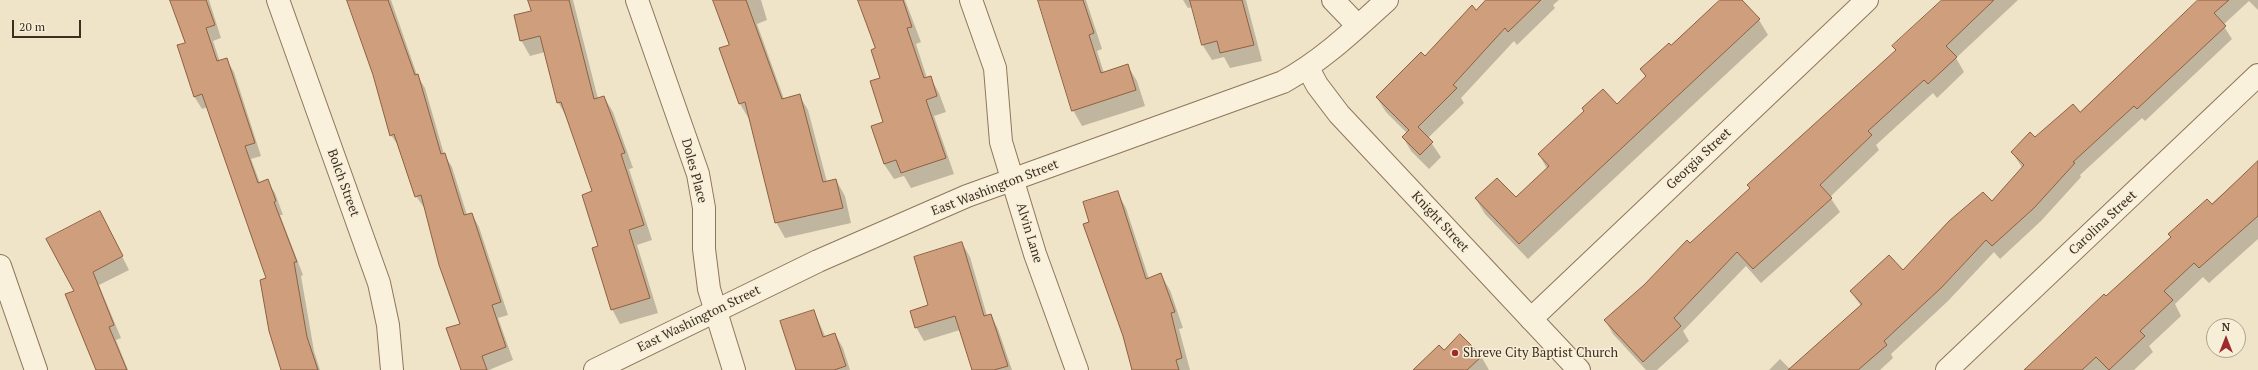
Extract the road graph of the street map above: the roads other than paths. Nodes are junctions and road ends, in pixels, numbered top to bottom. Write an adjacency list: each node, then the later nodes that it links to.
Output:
1 (278, 0): 15 (street, Bolch Street)
2 (637, 0): 12 (street, Doles Place)
3 (971, 0): 10 (street, Alvin Lane)
4 (1333, 0): 7 (street)
5 (1387, 0): 7 (street, East Washington Street)
6 (1867, 0): 13 (street, Georgia Street)
7 (1358, 26): 8 (street, East Washington Street)
8 (1308, 68): 10 (street, East Washington Street); 13 (street, Knight Street)
9 (2258, 75): 20 (street, Carolina Street)
10 (1012, 179): 12 (street, East Washington Street); 18 (street, Alvin Lane)
11 (1, 270): 14 (street)
12 (715, 311): 16 (street, East Washington Street); 17 (street, Doles Place)
13 (1531, 319): 19 (street, Knight Street)
14 (36, 370)
15 (392, 370)
16 (595, 370)
17 (734, 370)
18 (1077, 370)
19 (1579, 370)
20 (1946, 370)

